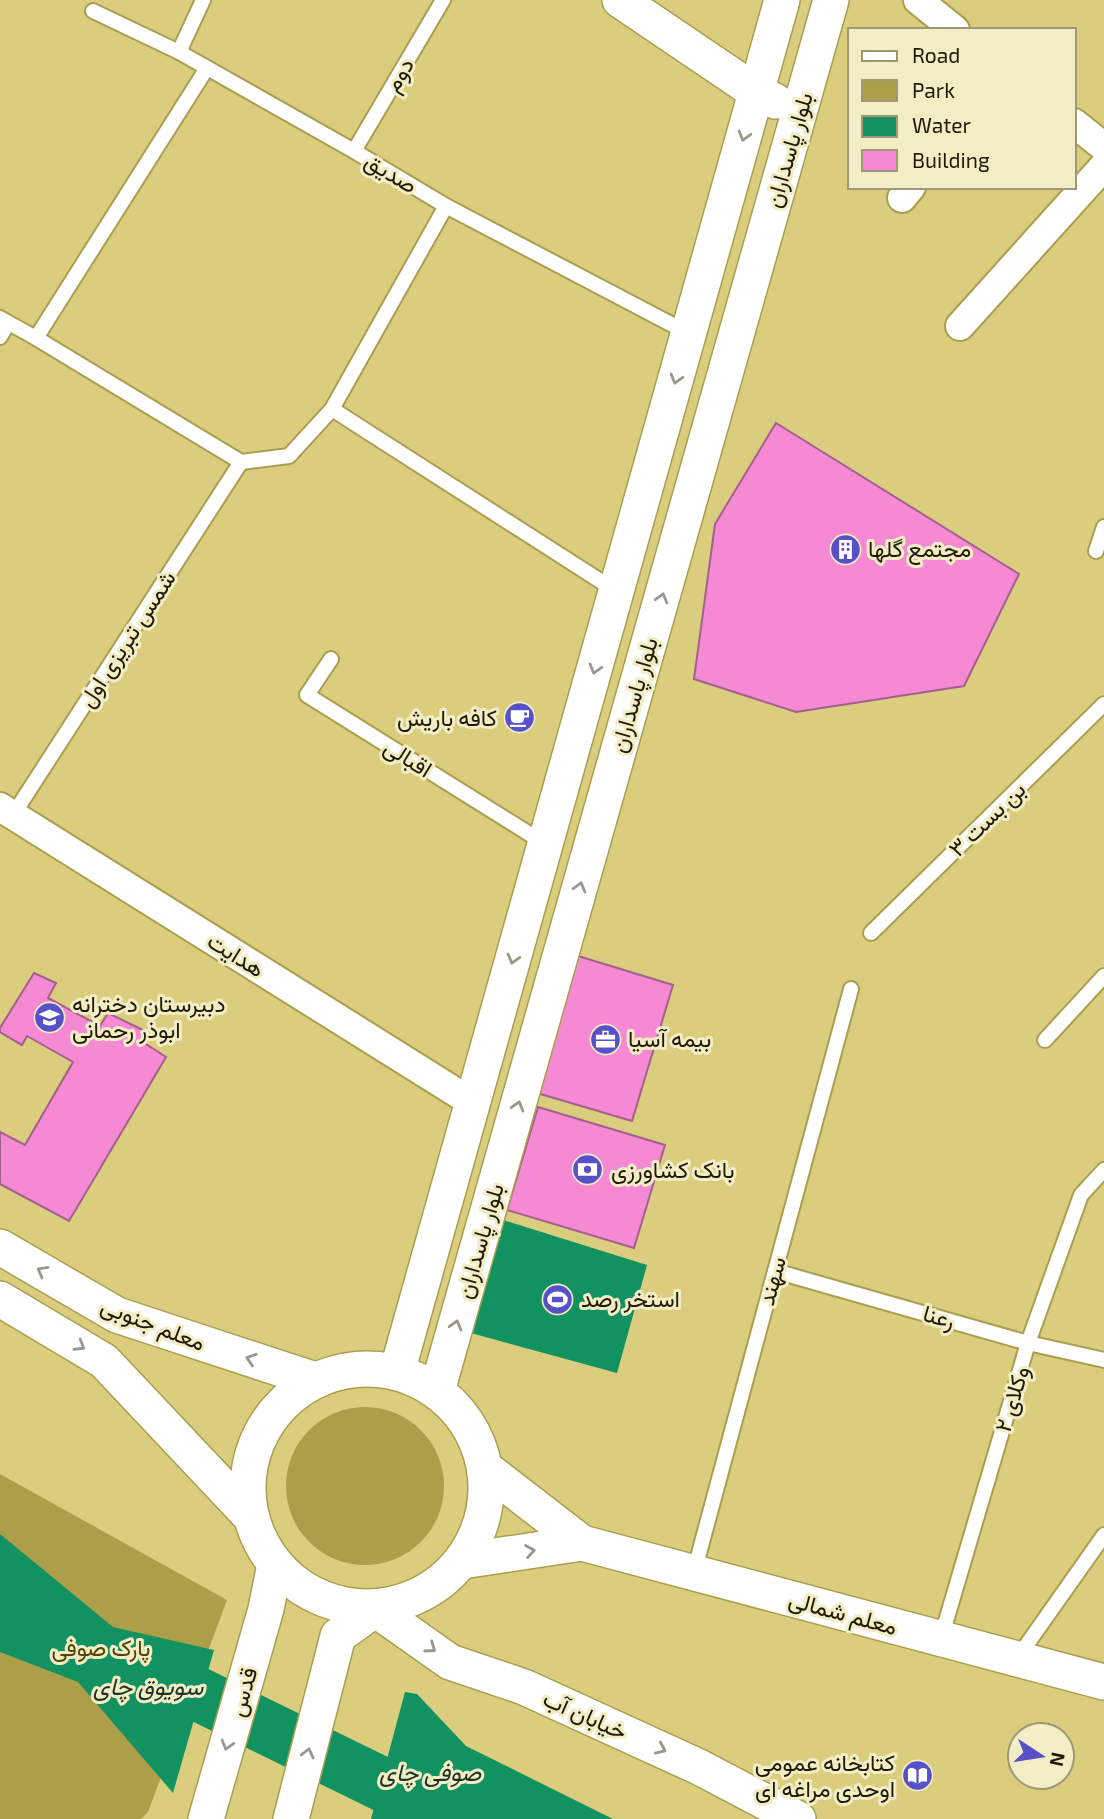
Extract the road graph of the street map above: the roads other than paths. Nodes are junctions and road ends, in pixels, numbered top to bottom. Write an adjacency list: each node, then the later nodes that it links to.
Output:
1 (203, 0): 9 (lane)
2 (443, 0): 15 (lane, دوم)
3 (620, 0): 11 (street)
4 (782, 0): 11 (street, بلوار پاسداران)
5 (831, 0): 12 (street, بلوار پاسداران)
6 (918, 0): 8 (street)
7 (93, 11): 9 (lane, صدیق)
8 (953, 28)
9 (179, 52): 10 (lane, صدیق)
10 (207, 68): 15 (lane, صدیق); 22 (lane)
11 (756, 92): 12 (street); 20 (street, بلوار پاسداران, one-way to 20)
12 (799, 113): 45 (street, بلوار پاسداران, one-way to 12)
13 (1076, 126): 14 (street)
14 (1104, 147)
15 (354, 150): 17 (lane, صدیق)
16 (1104, 166): 19 (street)
17 (446, 206): 20 (lane, صدیق); 23 (lane)
18 (4, 320): 21 (lane); 22 (lane)
19 (960, 326)
20 (689, 334): 27 (street, بلوار پاسداران, one-way to 27)
21 (0, 337)
22 (36, 338): 24 (lane)
23 (332, 409): 24 (lane); 27 (lane)
24 (240, 462): 30 (lane, شمس تبریزی اول)
25 (1104, 527): 26 (lane)
26 (1096, 551)
27 (617, 591): 31 (street, بلوار پاسداران, one-way to 31)
28 (331, 659): 31 (lane, اقبالی)
29 (1104, 704): 32 (lane, بن بست ۳)
30 (6, 811): 36 (street, هدایت)
31 (545, 844): 36 (street, بلوار پاسداران, one-way to 36)
32 (871, 933)
33 (1104, 976): 35 (lane)
34 (851, 989): 39 (lane, سهند)
35 (1045, 1040)
36 (472, 1103): 43 (street, بلوار پاسداران)
37 (1104, 1170): 41 (lane, وکلای ۲)
38 (0, 1247): 44 (street, معلم جنوبی, one-way to 38)
39 (775, 1270): 41 (lane, رعنا); 52 (lane, سهند)
40 (0, 1299): 47 (street, معلم جنوبی, one-way to 47)
41 (1028, 1343): 42 (lane, رعنا); 54 (lane, وکلای ۲)
42 (1104, 1360)
43 (397, 1372): 44 (street); 45 (street)
44 (315, 1380): 47 (street)
45 (437, 1391): 46 (street)
46 (485, 1468): 49 (street); 50 (street)
47 (252, 1518): 51 (street)
48 (1104, 1535): 55 (lane)
49 (582, 1543): 50 (street, one-way to 49); 52 (street, معلم شمالی)
50 (462, 1562): 53 (street)
51 (275, 1564): 53 (street); 57 (street, قدس, one-way to 57)
52 (694, 1573): 54 (street, معلم شمالی)
53 (375, 1609): 58 (street, one-way to 53); 59 (street, خیابان آب, one-way to 59)
54 (940, 1639): 55 (street, معلم شمالی)
55 (1016, 1659): 56 (street, معلم شمالی)
56 (1104, 1682)
57 (206, 1819)
58 (291, 1819)
59 (798, 1819)

